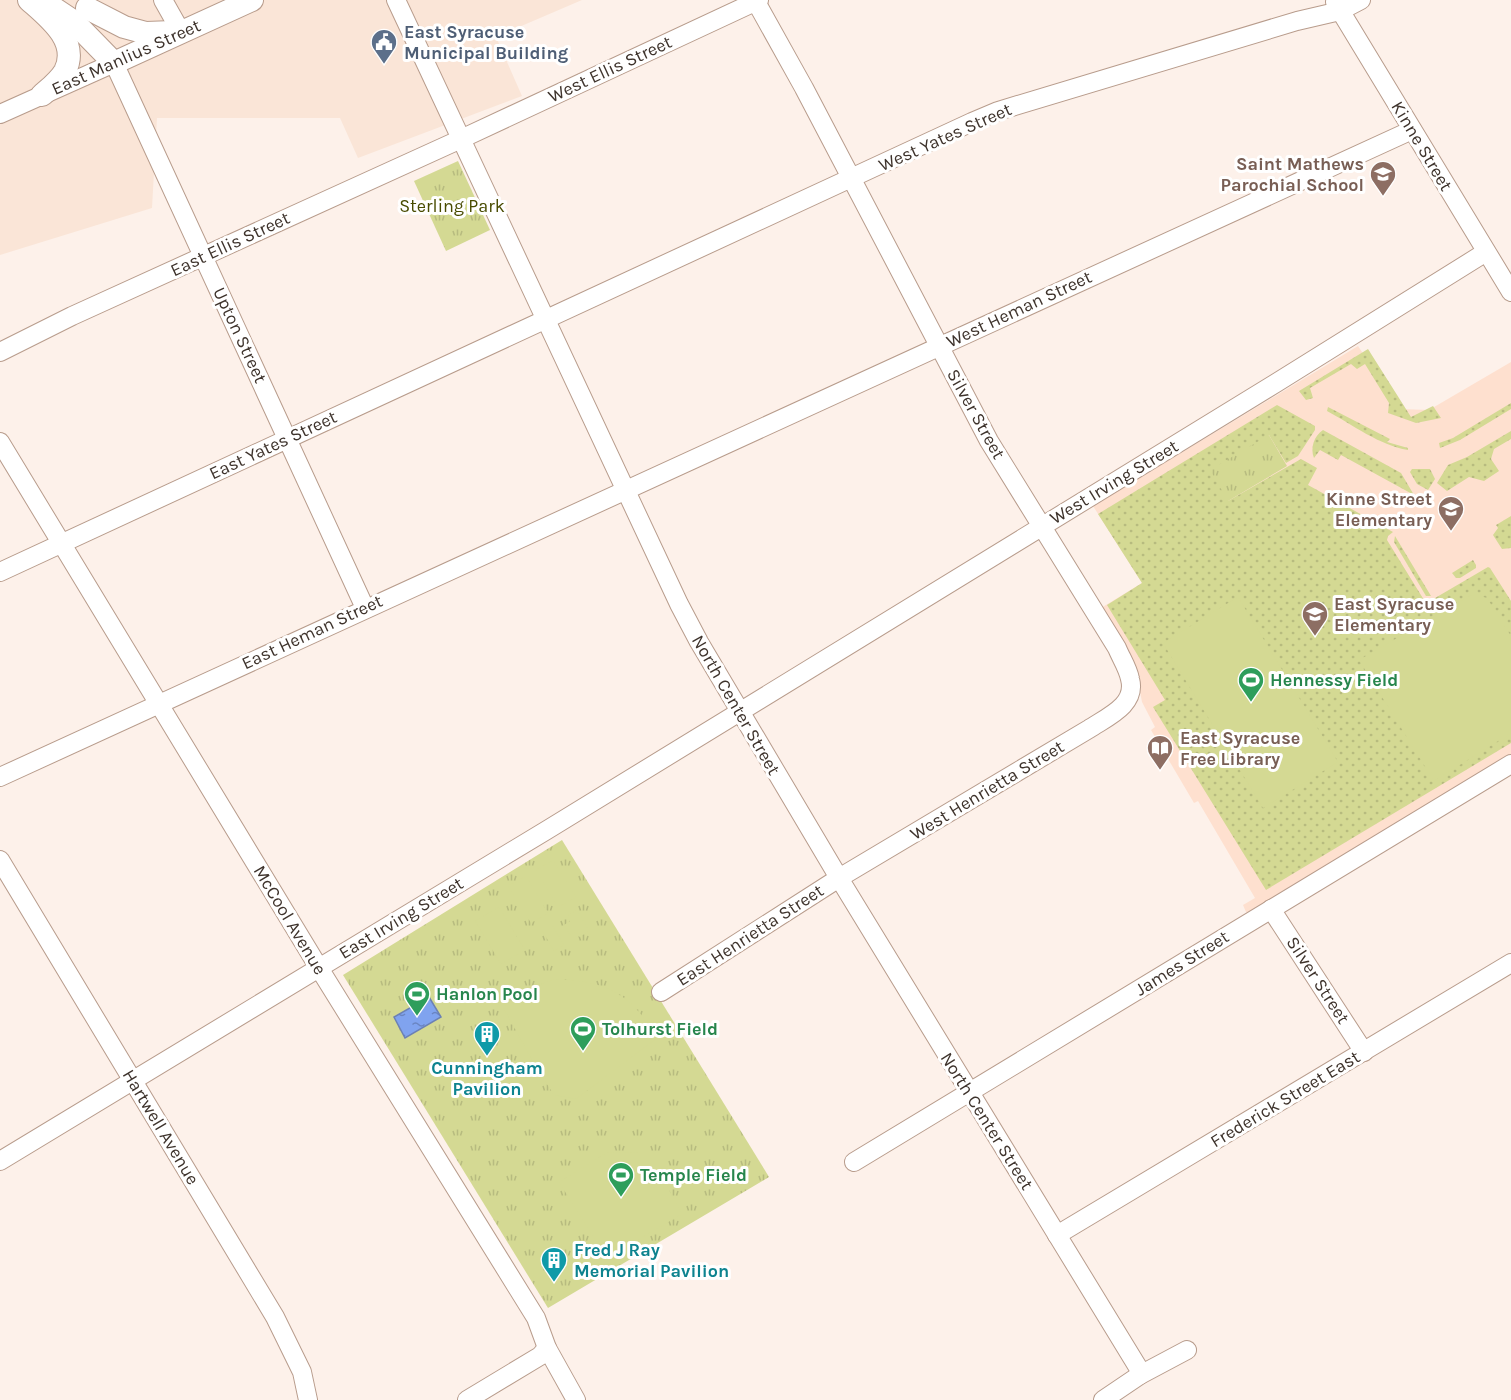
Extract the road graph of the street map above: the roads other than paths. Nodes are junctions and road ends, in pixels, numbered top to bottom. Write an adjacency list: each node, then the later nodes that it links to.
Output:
1 (29, 0): 13 (main road)
2 (40, 0): 12 (main road)
3 (59, 0): 10 (main road)
4 (163, 0): 11 (street)
5 (252, 0): 11 (main road, East Manlius Street)
6 (396, 0): 16 (street, North Center Street)
7 (757, 0): 16 (street, West Ellis Street); 17 (street, Silver Street)
8 (1361, 0): 9 (street, West Yates Street)
9 (1337, 5): 15 (street, Kinne Street); 17 (street, West Yates Street)
10 (87, 8): 11 (main road); 12 (main road)
11 (181, 32): 12 (main road, East Manlius Street)
12 (114, 63): 13 (street, East Manlius Street); 19 (street, Upton Street)
13 (42, 95): 14 (street, East Manlius Street)
14 (0, 114)
15 (1412, 130): 18 (street, Kinne Street); 22 (street, West Heman Street)
16 (461, 139): 19 (street, East Ellis Street); 21 (street, North Center Street)
17 (852, 179): 21 (street, West Yates Street); 22 (street, Silver Street)
18 (1486, 252): 20 (street, Kinne Street); 27 (street, West Irving Street)
19 (203, 256): 23 (street, East Ellis Street); 24 (street, Upton Street)
20 (1511, 292)
21 (546, 320): 24 (street, East Yates Street); 26 (street, North Center Street)
22 (940, 346): 26 (street, West Heman Street); 27 (street, Silver Street)
23 (0, 352)
24 (287, 438): 28 (street, East Yates Street); 30 (street, Upton Street)
25 (0, 442): 28 (street, McCool Avenue)
26 (625, 489): 30 (street, East Heman Street); 33 (street, North Center Street)
27 (1041, 527): 31 (street, Silver Street); 33 (street, West Irving Street)
28 (62, 543): 29 (street, East Yates Street); 32 (street, McCool Avenue)
29 (0, 572)
30 (365, 608): 32 (street, East Heman Street)
31 (1129, 697): 37 (street, West Henrietta Street)
32 (158, 703): 35 (street, East Heman Street); 40 (street, McCool Avenue)
33 (739, 711): 37 (street, North Center Street); 40 (street, East Irving Street)
34 (1511, 764): 38 (street, James Street)
35 (0, 777)
36 (0, 860): 43 (street, Hartwell Avenue)
37 (839, 878): 41 (street, East Henrietta Street); 44 (street, North Center Street)
38 (1271, 909): 42 (street, Silver Street); 44 (street, James Street)
39 (1511, 963): 42 (street, Frederick Street East)
40 (319, 968): 43 (street, East Irving Street); 48 (street, McCool Avenue)
41 (661, 992)
42 (1364, 1052): 47 (street, Frederick Street East)
43 (133, 1080): 45 (street, East Irving Street); 51 (street, Hartwell Avenue)
44 (970, 1092): 46 (street, James Street); 47 (street, North Center Street)
45 (0, 1161)
46 (854, 1162)
47 (1057, 1234): 50 (street, North Center Street)
48 (546, 1348): 52 (street); 53 (street, McCool Avenue)
49 (1187, 1350): 50 (street)
50 (1140, 1375): 54 (street)
51 (308, 1400)
52 (467, 1400)
53 (576, 1400)
54 (1103, 1400)

